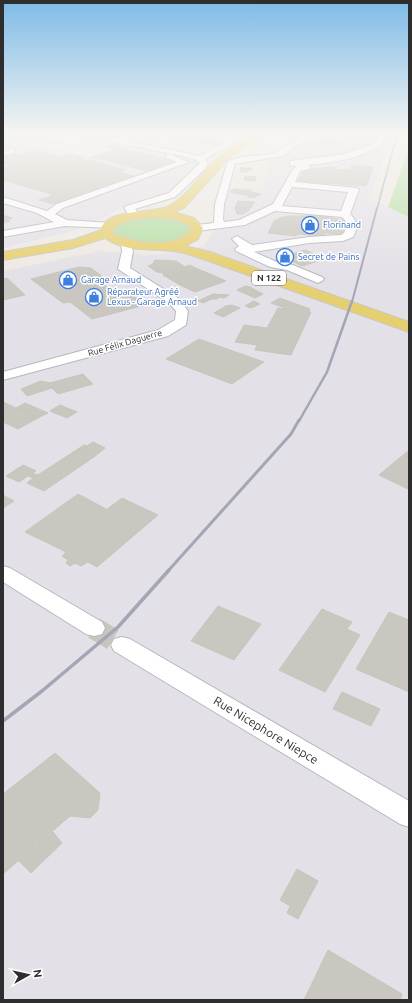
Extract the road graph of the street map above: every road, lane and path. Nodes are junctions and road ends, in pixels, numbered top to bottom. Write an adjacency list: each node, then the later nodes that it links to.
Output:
1 (133, 181): 10 (street)
2 (189, 181): 15 (street)
3 (202, 181): 9 (main road)
4 (227, 181): 18 (street)
5 (291, 181): 6 (street)
6 (290, 184): 11 (street); 14 (street)
7 (3, 192): 10 (street)
8 (3, 200): 12 (street)
9 (180, 205): 13 (main road); 16 (main road)
10 (57, 208): 12 (street)
11 (273, 208): 14 (street); 18 (street)
12 (48, 214): 17 (street)
13 (160, 214): 15 (main road); 16 (main road)
14 (345, 214): 22 (street)
15 (135, 216): 20 (main road)
16 (184, 218): 19 (main road)
17 (65, 223): 20 (street); 21 (street)
18 (220, 226): 19 (street); 22 (street)
19 (197, 228): 23 (main road)
20 (108, 229): 24 (main road); 25 (main road)
21 (3, 234)
22 (237, 239): 30 (street)
23 (188, 240): 26 (main road); 27 (main road)
24 (83, 242): 25 (main road); 28 (main road)
25 (122, 243): 26 (main road); 29 (street)
26 (154, 247): 27 (main road, N 122); 29 (street)
27 (205, 255): 31 (main road, N 122)
28 (3, 256)
29 (125, 262): 34 (street, Rue Félix Daguerre)
30 (274, 265): 31 (street); 32 (street)
31 (257, 273): 33 (main road, N 122)
32 (318, 279)
33 (409, 327)
34 (3, 376)
35 (3, 573): 36 (street)
36 (94, 628)
37 (122, 645): 38 (street, Rue Nicephore Niepce)
38 (409, 815)

